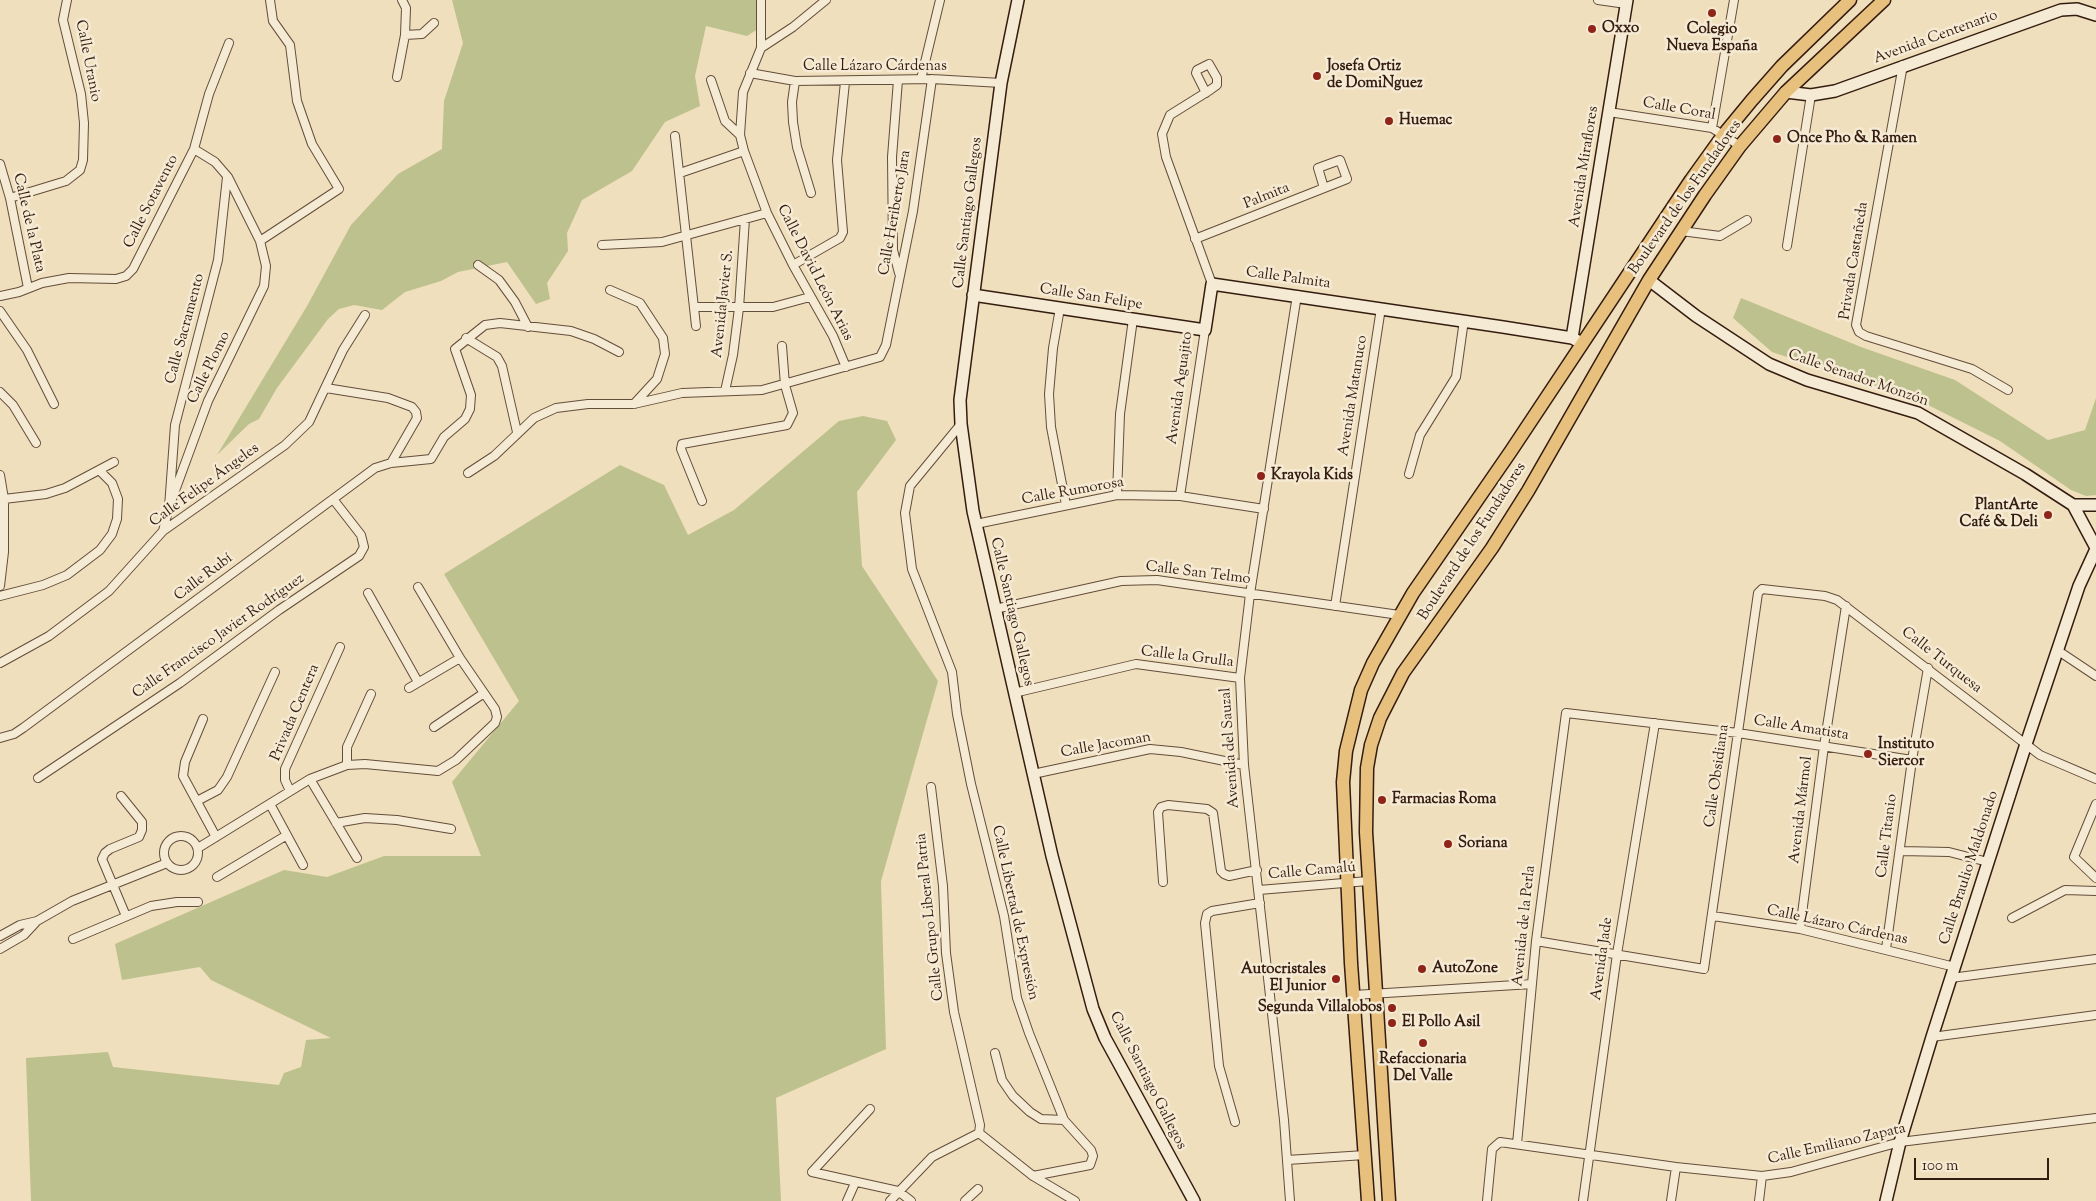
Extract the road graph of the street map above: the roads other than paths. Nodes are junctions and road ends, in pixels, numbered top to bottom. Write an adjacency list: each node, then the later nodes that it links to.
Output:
1 (67, 0): 43 (street, Calle Uranio)
2 (270, 0): 50 (street)
3 (402, 0): 15 (street)
4 (826, 0): 17 (street)
5 (940, 0): 21 (street)
6 (1018, 0): 27 (street, Calle Santiago Gallegos)
7 (1598, 0): 10 (street)
8 (1734, 0): 32 (street)
9 (1884, 0): 29 (main road, Boulevard de los Fundadores)
10 (1627, 2): 31 (street, Avenida Miraflores)
11 (762, 3): 17 (street)
12 (1843, 3): 32 (main road, Boulevard de los Fundadores)
13 (2096, 15): 18 (street, Avenida Centenario)
14 (434, 23): 15 (street)
15 (405, 35): 20 (street)
16 (229, 43): 36 (street, Calle Sotavento)
17 (761, 48): 19 (street, Calle David León Arias)
18 (1904, 65): 30 (street, Avenida Centenario); 83 (street, Privada Castañeda)
19 (750, 73): 25 (street, Calle Lázaro Cárdenas); 33 (street, Calle David León Arias)
20 (397, 77)
21 (921, 79): 22 (street, Calle Lázaro Cárdenas); 24 (street, Calle Lázaro Cárdenas)
22 (932, 79): 27 (street, Calle Lázaro Cárdenas); 56 (street, Calle Heriberto Jara)
23 (711, 80): 33 (street)
24 (898, 80): 26 (street, Calle Lázaro Cárdenas); 56 (street)
25 (795, 81): 26 (street, Calle Lázaro Cárdenas); 42 (street)
26 (845, 82): 55 (street)
27 (1001, 83): 61 (street, Calle Santiago Gallegos)
28 (1208, 92): 49 (street)
29 (1786, 92): 30 (street, Avenida Centenario); 35 (main road, Boulevard de los Fundadores)
30 (1811, 95): 52 (street)
31 (1608, 112): 32 (street, Calle Coral); 77 (street, Avenida Miraflores)
32 (1718, 131): 35 (street, Calle Coral); 53 (main road, Boulevard de los Fundadores)
33 (740, 135): 37 (street, Calle David León Arias)
34 (675, 136): 39 (street)
35 (1740, 146): 47 (main road, Boulevard de los Fundadores)
36 (194, 149): 40 (street); 59 (street, Calle Sotavento)
37 (744, 152): 39 (street); 44 (street, Calle David León Arias)
38 (0, 164): 43 (street, Calle de la Plata)
39 (680, 173): 48 (street)
40 (228, 176): 50 (street, Calle Plomo); 105 (street, Calle Sacramento)
41 (1324, 188): 41 (street, Palmita); 49 (street, Palmita)
42 (811, 193)
43 (10, 198): 59 (street, Calle de la Plata)
44 (767, 213): 45 (street); 55 (street, Calle David León Arias)
45 (745, 219): 48 (street); 66 (street, Avenida Javier S.)
46 (1747, 220): 47 (street)
47 (1681, 231): 57 (main road, Boulevard de los Fundadores)
48 (687, 236): 51 (street); 65 (street)
49 (1195, 239): 58 (street)
50 (260, 242): 105 (street, Calle Plomo)
51 (602, 245)
52 (1787, 246)
53 (1642, 253): 57 (main road); 77 (main road, Boulevard de los Fundadores)
54 (478, 265): 73 (street)
55 (793, 265): 64 (street, Calle David León Arias)
56 (899, 273): 80 (street, Calle Heriberto Jara)
57 (1649, 280): 103 (street, Calle Senador Monzón); 167 (main road, Boulevard de los Fundadores)
58 (1212, 284): 62 (street, Calle Palmita); 75 (street, Avenida Aguajito)
59 (28, 288): 63 (street)
60 (610, 290): 87 (street)
61 (974, 295): 67 (street, Calle San Felipe); 88 (street, Calle Santiago Gallegos)
62 (1297, 295): 68 (street, Calle Palmita); 106 (street, Avenida del Sauzal)
63 (0, 296)
64 (810, 297): 66 (street); 80 (street, Calle David León Arias)
65 (694, 307): 66 (street); 74 (street)
66 (739, 308): 84 (street, Avenida Javier S.)
67 (1060, 308): 71 (street, Calle San Felipe); 102 (street)
68 (1381, 308): 72 (street, Calle Palmita); 116 (street, Avenida Matanuco)
69 (0, 310): 86 (street)
70 (364, 315): 82 (street, Calle Felipe Ángeles)
71 (1133, 319): 75 (street, Calle San Felipe); 97 (street)
72 (1464, 320): 77 (street, Calle Palmita); 95 (street)
73 (528, 326): 76 (street); 79 (street)
74 (696, 326)
75 (1205, 330): 98 (street, Avenida Aguajito)
76 (466, 338): 89 (street); 92 (street, Calle Rubí)
77 (1578, 340): 119 (main road, Boulevard de los Fundadores)
78 (782, 346): 81 (street)
79 (618, 352)
80 (846, 367): 81 (street)
81 (785, 385): 84 (street); 101 (street)
82 (326, 388): 92 (street); 108 (street, Calle Felipe Ángeles)
83 (2008, 390)
84 (724, 391): 87 (street)
85 (0, 392): 90 (street)
86 (54, 404)
87 (634, 404): 89 (street)
88 (961, 424): 107 (street, Calle Santiago Gallegos); 196 (street, Calle Libertad de Expresión)
89 (518, 432): 94 (street)
90 (36, 443)
91 (114, 462): 93 (street)
92 (391, 463): 100 (street, Calle Rubí)
93 (100, 470): 99 (street); 115 (street)
94 (468, 473)
95 (1409, 474)
96 (0, 475): 99 (street)
97 (1117, 495): 98 (street, Calle Rumorosa); 102 (street, Calle Rumorosa)
98 (1180, 496): 106 (street, Calle Rumorosa)
99 (4, 499): 110 (street)
100 (333, 499): 138 (street, Calle Rubí); 145 (street, Calle Francisco Javier Rodríguez)
101 (702, 501)
102 (1066, 505): 107 (street, Calle Rumorosa)
103 (2073, 505): 104 (street); 109 (street, Calle Senador Monzón)
104 (2096, 505)
105 (169, 507): 108 (street, Calle Sacramento)
106 (1264, 509): 114 (street, Avenida del Sauzal)
107 (976, 524): 118 (street, Calle Santiago Gallegos)
108 (163, 531): 123 (street, Calle Felipe Ángeles)
109 (2096, 548): 121 (street, Calle Braulio Maldonado)
110 (0, 586)
111 (418, 587): 122 (street)
112 (1762, 589): 117 (street, Calle Turquesa); 137 (street, Calle Obsidiana)
113 (368, 593): 128 (street)
114 (1250, 594): 116 (street, Calle San Telmo); 118 (street, Calle San Telmo); 127 (street, Avenida del Sauzal)
115 (0, 596)
116 (1335, 606): 119 (street, Calle San Telmo)
117 (1846, 606): 124 (street, Calle Turquesa); 140 (street, Avenida Mármol)
118 (995, 609): 131 (street, Calle Santiago Gallegos)
119 (1399, 615): 169 (main road, Boulevard de los Fundadores)
120 (340, 647): 149 (street, Privada Centera)
121 (2057, 650): 126 (street); 139 (street, Calle Braulio Maldonado)
122 (460, 658): 128 (street); 130 (street)
123 (0, 663)
124 (1928, 668): 139 (street, Calle Turquesa); 141 (street, Calle Titanio)
125 (275, 672): 151 (street)
126 (2096, 676)
127 (1240, 678): 131 (street, Calle la Grulla); 143 (street, Avenida del Sauzal)
128 (418, 682): 129 (street)
129 (409, 688)
130 (484, 693): 136 (street); 142 (street)
131 (1014, 693): 144 (street, Calle Santiago Gallegos)
132 (371, 694): 142 (street)
133 (1566, 713): 135 (street, Calle Amatista); 182 (street, Avenida de la Perla)
134 (203, 719): 151 (street)
135 (1655, 723): 137 (street, Calle Amatista); 185 (street, Avenida Jade)
136 (434, 728)
137 (1738, 733): 140 (street, Calle Amatista); 176 (street, Calle Obsidiana)
138 (0, 738)
139 (2026, 744): 147 (street, Calle Turquesa); 161 (street, Calle Braulio Maldonado)
140 (1824, 746): 141 (street, Calle Amatista); 179 (street, Avenida Mármol)
141 (1912, 760): 159 (street, Calle Titanio)
142 (347, 765): 146 (street)
143 (1244, 765): 144 (street, Calle Jacoman); 164 (street, Avenida del Sauzal)
144 (1033, 774): 215 (street, Calle Santiago Gallegos)
145 (38, 778)
146 (310, 779): 149 (street); 154 (street)
147 (2096, 779)
148 (931, 787): 198 (street, Calle Grupo Liberal Patria)
149 (290, 791): 152 (street)
150 (121, 796): 170 (street)
151 (198, 801): 157 (street)
152 (270, 804): 156 (street); 157 (street)
153 (2096, 804): 166 (street)
154 (336, 822): 155 (street); 160 (street)
155 (451, 829)
156 (287, 835): 163 (street); 165 (street)
157 (216, 837): 158 (street)
158 (198, 848): 162 (street); 162 (street)
159 (1901, 851): 161 (street); 184 (street, Calle Titanio)
160 (357, 858)
161 (1988, 862): 187 (street, Calle Braulio Maldonado)
162 (167, 863): 170 (street)
163 (303, 865)
164 (1257, 870): 168 (street); 171 (street, Avenida del Sauzal)
165 (218, 877)
166 (2096, 878)
167 (1368, 880): 169 (street, Calle Camalú); 189 (main road, Boulevard de los Fundadores)
168 (1163, 882)
169 (1346, 883): 171 (street, Calle Camalú); 190 (main road, Boulevard de los Fundadores)
170 (111, 884): 175 (street); 178 (street)
171 (1259, 890): 174 (street, Avenida del Sauzal)
172 (2096, 891): 177 (street)
173 (198, 902): 175 (street)
174 (1260, 903): 197 (street); 203 (street, Avenida del Sauzal)
175 (126, 916): 181 (street)
176 (1712, 916): 179 (street, Calle Lázaro Cárdenas); 185 (street, Calle Obsidiana)
177 (2012, 918)
178 (37, 921): 180 (street); 183 (street)
179 (1800, 929): 184 (street, Calle Lázaro Cárdenas)
180 (0, 936)
181 (73, 939)
182 (1536, 941): 185 (street); 188 (street, Avenida de la Perla)
183 (0, 949)
184 (1886, 949): 187 (street, Calle Lázaro Cárdenas)
185 (1617, 954): 201 (street, Avenida Jade)
186 (2096, 959): 187 (street, Calle Lázaro Cárdenas)
187 (1953, 973): 192 (street, Calle Braulio Maldonado)
188 (1532, 984): 189 (street); 200 (street, Avenida de la Perla)
189 (1375, 994): 190 (street); 218 (main road, Boulevard de los Fundadores)
190 (1354, 995): 202 (main road, Boulevard de los Fundadores)
191 (2096, 1015): 192 (street)
192 (1932, 1037): 199 (street, Calle Braulio Maldonado)
193 (995, 1053): 196 (street)
194 (870, 1109): 207 (street)
195 (2096, 1118): 199 (street, Calle Emiliano Zapata)
196 (1064, 1120): 205 (street, Calle Libertad de Expresión)
197 (1235, 1122)
198 (979, 1133): 205 (street); 209 (street)
199 (1900, 1142): 206 (street, Calle Emiliano Zapata); 223 (street, Calle Braulio Maldonado)
200 (1517, 1144): 201 (street, Calle Emiliano Zapata); 219 (street, Calle Emiliano Zapata)
201 (1590, 1154): 204 (street, Calle Emiliano Zapata); 220 (street, Avenida Jade)
202 (1365, 1155): 203 (street); 217 (main road, Boulevard de los Fundadores)
203 (1287, 1160): 216 (street, Avenida del Sauzal)
204 (1676, 1168): 206 (street, Calle Emiliano Zapata); 221 (street)
205 (1033, 1176): 214 (street)
206 (1762, 1176): 222 (street)
207 (855, 1183): 209 (street); 210 (street)
208 (978, 1189): 213 (street)
209 (898, 1191): 211 (street); 212 (street)
210 (847, 1201)
211 (890, 1201)
212 (911, 1201)
213 (965, 1201)
214 (1075, 1201)
215 (1194, 1201)
216 (1290, 1201)
217 (1368, 1201)
218 (1389, 1201)
219 (1487, 1201)
220 (1583, 1201)
221 (1671, 1201)
222 (1759, 1201)
223 (1886, 1201)

